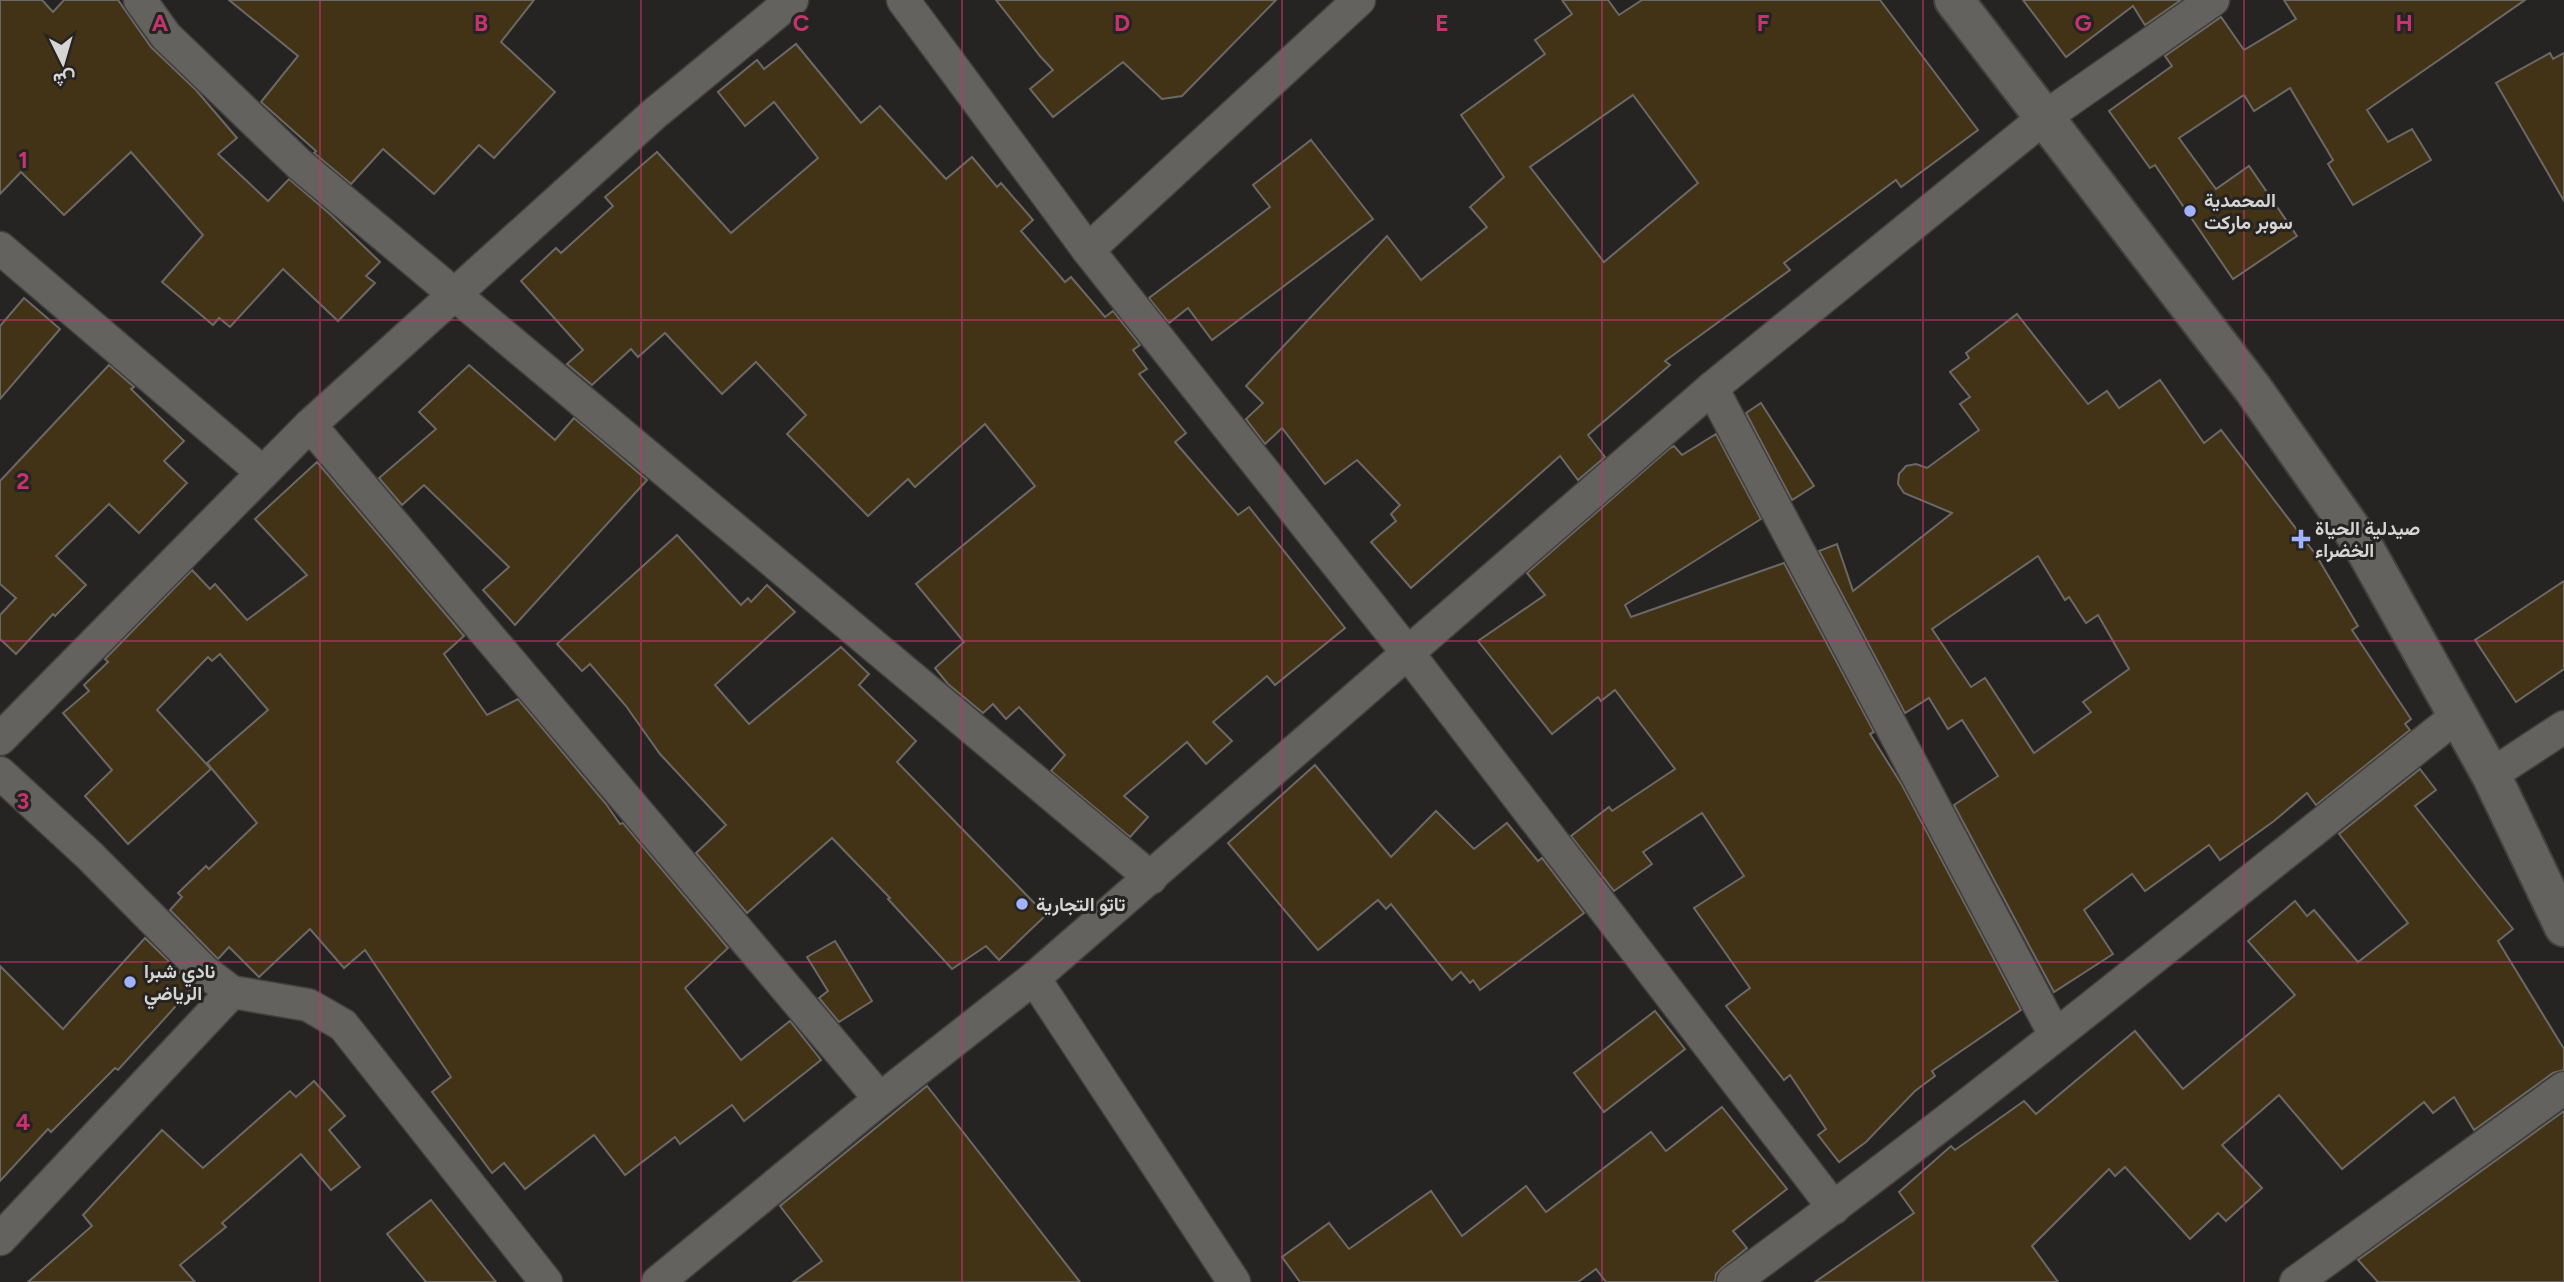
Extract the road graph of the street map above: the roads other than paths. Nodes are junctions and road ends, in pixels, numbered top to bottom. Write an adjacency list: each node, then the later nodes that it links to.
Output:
1 (140, 0): 10 (street)
2 (792, 0): 10 (street)
3 (903, 0): 9 (street)
4 (1359, 0): 9 (street)
5 (1954, 0): 7 (street)
6 (2213, 0): 7 (street)
7 (2045, 117): 11 (street); 15 (street)
8 (0, 248): 13 (street)
9 (1088, 250): 14 (street)
10 (454, 294): 12 (street); 20 (street)
11 (1712, 388): 14 (street); 24 (street)
12 (310, 425): 13 (street); 26 (street)
13 (261, 471): 17 (street)
14 (1407, 652): 20 (street); 27 (street)
15 (2457, 716): 19 (street); 24 (street)
16 (2564, 727): 19 (street)
17 (0, 739)
18 (0, 773): 23 (street)
19 (2491, 775): 21 (street)
20 (1151, 878): 22 (street)
21 (2564, 927)
22 (1034, 978): 26 (street); 31 (street)
23 (232, 992): 28 (street); 29 (street)
24 (2056, 1035): 27 (street)
25 (2564, 1088): 33 (street)
26 (880, 1099): 30 (street)
27 (1834, 1208): 32 (street)
28 (0, 1239)
29 (546, 1282)
30 (658, 1282)
31 (1234, 1282)
32 (1733, 1282)
33 (2296, 1282)

